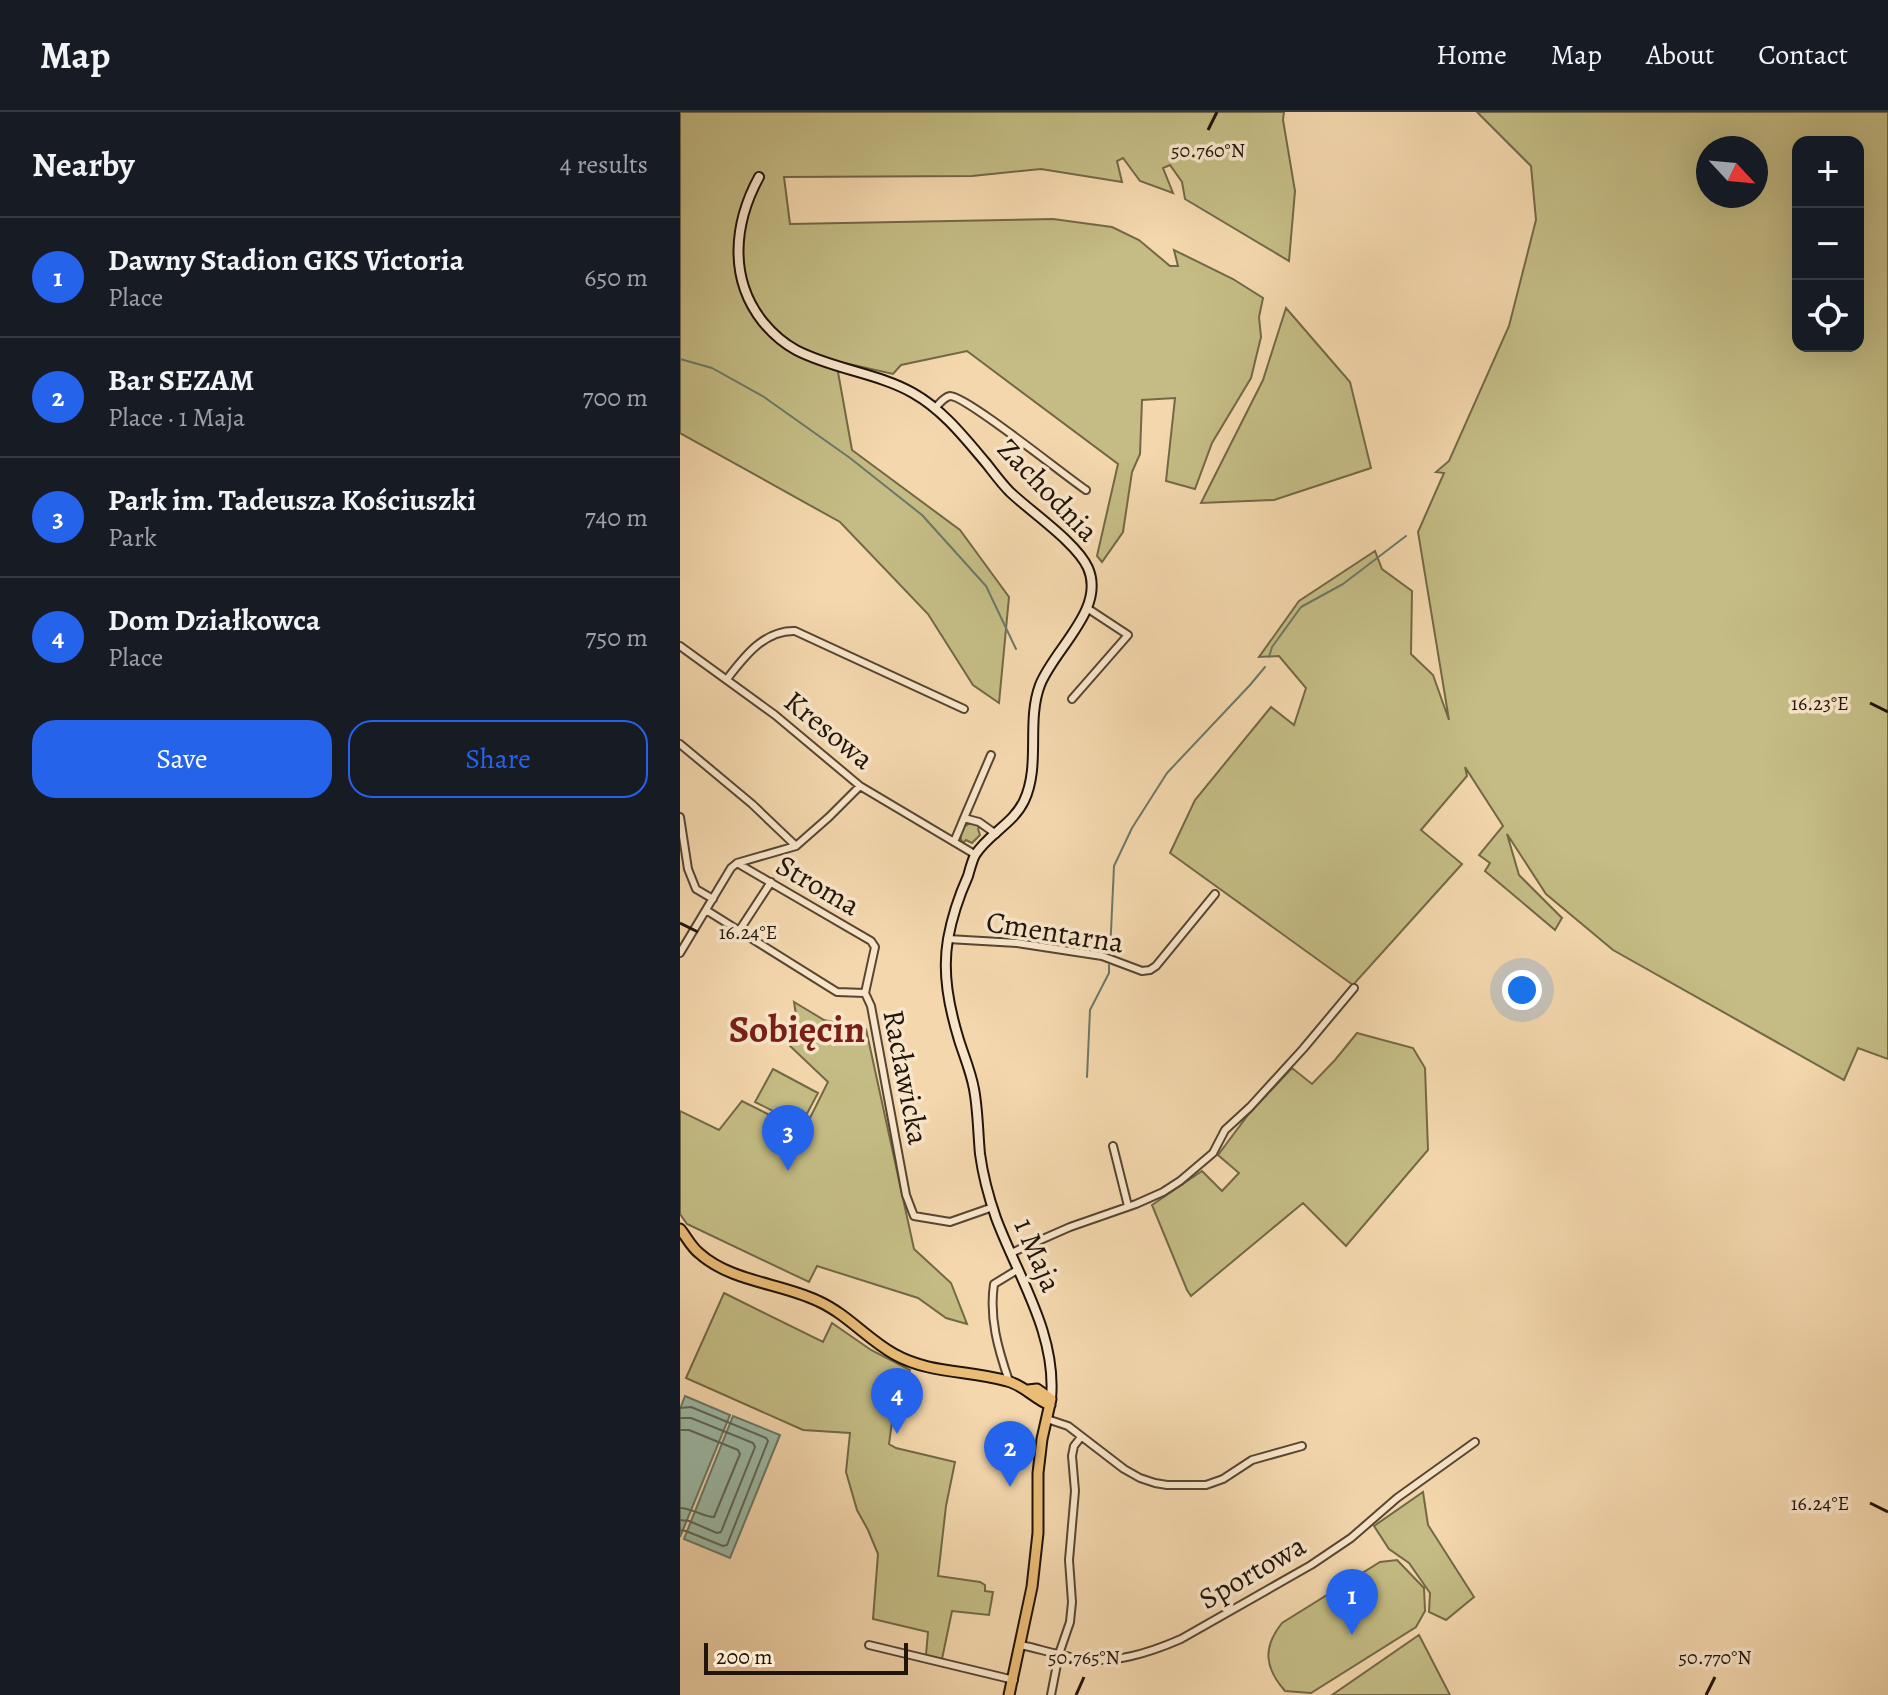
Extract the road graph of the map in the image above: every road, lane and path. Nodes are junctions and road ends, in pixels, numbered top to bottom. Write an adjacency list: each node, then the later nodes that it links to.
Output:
1 (759, 177): 2 (street, Zachodnia)
2 (935, 408): 3 (street, Zachodnia); 4 (street, Zachodnia)
3 (1086, 490)
4 (1087, 608): 7 (street); 14 (street)
5 (680, 646): 6 (street, Kresowa)
6 (727, 679): 8 (street); 11 (street, Kresowa)
7 (1072, 699)
8 (964, 709)
9 (680, 744): 16 (street)
10 (991, 755): 13 (street)
11 (860, 786): 15 (street, Kresowa); 16 (street)
12 (680, 817): 21 (street)
13 (964, 818): 14 (street); 15 (street)
14 (996, 834): 17 (street)
15 (954, 842): 17 (street, Kresowa)
16 (796, 846): 18 (street)
17 (976, 855): 25 (street, 1 Maja)
18 (737, 863): 19 (street, Stroma); 21 (street)
19 (771, 882): 23 (street); 27 (street, Stroma)
20 (1215, 894): 25 (street, Cmentarna)
21 (713, 899): 22 (street)
22 (706, 910): 23 (street); 26 (street)
23 (739, 931): 30 (street)
24 (680, 935): 26 (street)
25 (948, 939): 33 (street, 1 Maja)
26 (688, 940): 28 (street)
27 (875, 947): 30 (street, Racławicka)
28 (680, 953)
29 (1354, 988): 32 (street)
30 (865, 993): 33 (street, Racławicka)
31 (1113, 1146): 32 (street)
32 (1128, 1206): 35 (street)
33 (993, 1207): 35 (street, 1 Maja)
34 (680, 1229): 38 (main road)
35 (1011, 1253): 36 (street, 1 Maja)
36 (1017, 1270): 37 (street, 1 Maja); 38 (street)
37 (1052, 1379): 39 (street); 40 (street, 1 Maja)
38 (1009, 1381): 39 (main road)
39 (1032, 1389): 40 (main road)
40 (1050, 1402): 41 (main road, 1 Maja)
41 (1047, 1419): 42 (street); 46 (main road, 1 Maja)
42 (1081, 1437): 44 (street); 47 (street)
43 (1475, 1442): 47 (street, Sportowa)
44 (1302, 1446)
45 (869, 1645): 48 (street)
46 (1021, 1645): 47 (street, Sportowa); 48 (main road, 1 Maja)
47 (1059, 1654): 50 (street)
48 (1014, 1680): 49 (main road, 1 Maja)
49 (1012, 1695)
50 (1051, 1695)

